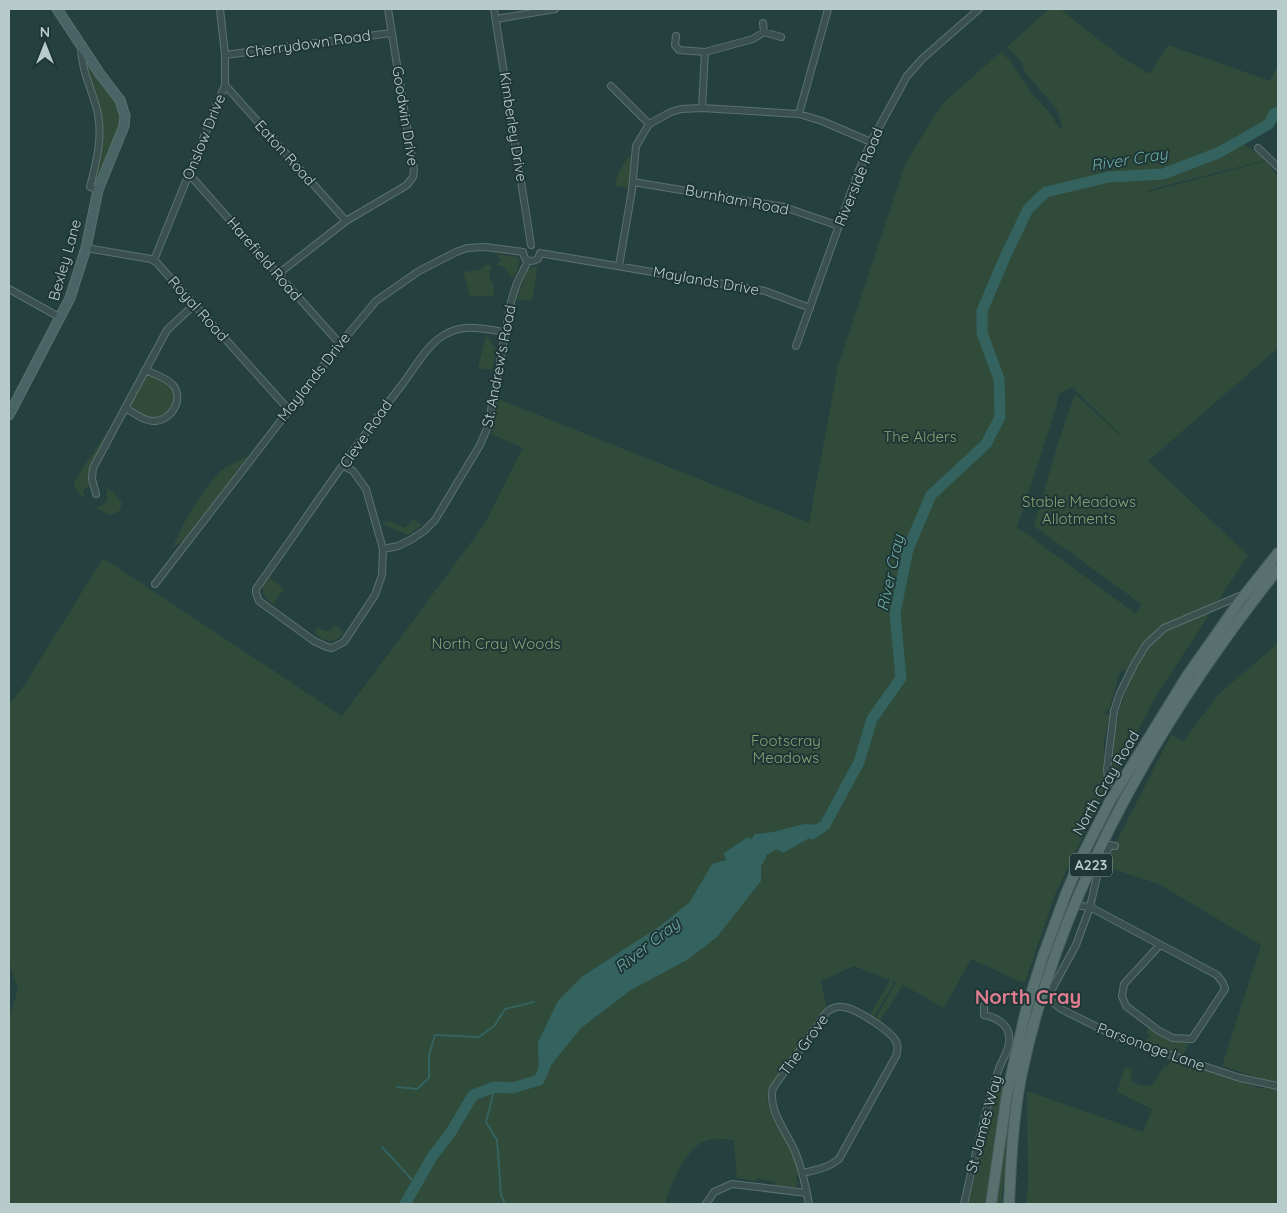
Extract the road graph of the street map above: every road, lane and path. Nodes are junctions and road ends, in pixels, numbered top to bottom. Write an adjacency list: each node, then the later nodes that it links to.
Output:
1 (220, 9): 18 (street, Onslow Drive)
2 (388, 9): 13 (street, Goodwin Drive)
3 (494, 9): 10 (street, Kimberley Drive)
4 (555, 9): 10 (street)
5 (828, 9): 22 (street)
6 (967, 9): 9 (street)
7 (980, 9): 9 (street, Riverside Road)
8 (60, 10): 16 (street, Bexley Lane)
9 (972, 15): 24 (street, Riverside Road)
10 (496, 19): 32 (street, Kimberley Drive)
11 (763, 23): 12 (street)
12 (764, 32): 15 (street); 17 (street)
13 (391, 33): 18 (street, Cherrydown Road); 30 (street, Goodwin Drive)
14 (676, 36): 17 (street)
15 (781, 37)
16 (81, 46): 29 (street, Bexley Lane); 29 (street, Bexley Lane)
17 (705, 52): 21 (street)
18 (225, 55): 19 (street, Onslow Drive)
19 (225, 85): 27 (street, Onslow Drive); 30 (street, Eaton Road)
20 (611, 86): 23 (street)
21 (702, 108): 22 (street); 23 (street)
22 (799, 114): 24 (street)
23 (649, 124): 28 (street)
24 (871, 142): 31 (street, Riverside Road)
25 (1258, 148): 26 (street)
26 (1278, 167)
27 (189, 174): 36 (street, Onslow Drive); 39 (street, Harefield Road)
28 (633, 182): 31 (street, Burnham Road); 38 (street)
29 (98, 190): 33 (street, Bexley Lane)
30 (346, 221): 39 (street, Goodwin Drive)
31 (839, 226): 42 (street, Riverside Road)
32 (531, 245): 34 (street); 35 (street)
33 (86, 248): 36 (street); 43 (street, Bexley Lane)
34 (524, 252): 37 (street); 45 (street, Maylands Drive)
35 (540, 253): 37 (street); 38 (street, Maylands Drive)
36 (154, 260): 41 (street, Royal Road)
37 (528, 261): 44 (street, St. Andrew's Road)
38 (619, 266): 42 (street, Maylands Drive)
39 (278, 274): 45 (street, Harefield Road)
40 (9, 288): 43 (street)
41 (194, 305): 47 (street); 49 (street, Royal Road)
42 (810, 308): 46 (street, Riverside Road)
43 (61, 318): 50 (street, Bexley Lane)
44 (505, 332): 51 (street, Cleve Road); 53 (street, St. Andrew's Road)
45 (340, 344): 49 (street, Maylands Drive)
46 (796, 346)
47 (145, 370): 48 (street); 48 (street)
48 (124, 408): 52 (street)
49 (289, 410): 56 (street, Maylands Drive)
50 (9, 415)
51 (344, 466): 53 (street); 53 (street, Cleve Road)
52 (96, 494)
53 (384, 549)
54 (1278, 552): 57 (main road, North Cray Road / A223)
55 (1278, 569): 60 (main road, North Cray Road / A223)
56 (155, 584)
57 (1246, 594): 58 (main road, North Cray Road / A223); 58 (street)
58 (1110, 801): 70 (main road, North Cray Road / A223)
59 (1115, 846): 61 (street, Parsonage Lane)
60 (1073, 905): 61 (street); 71 (main road, North Cray Road / A223)
61 (1090, 907): 62 (street); 64 (street, Parsonage Lane)
62 (1160, 945): 62 (street)
63 (984, 1006): 69 (street, St James Way)
64 (1278, 1086)
65 (802, 1173): 65 (street, The Grove); 66 (street, The Grove)
66 (807, 1193): 67 (street); 68 (street, The Grove)
67 (706, 1204)
68 (809, 1204)
69 (964, 1204)
70 (990, 1204)
71 (1009, 1204)

